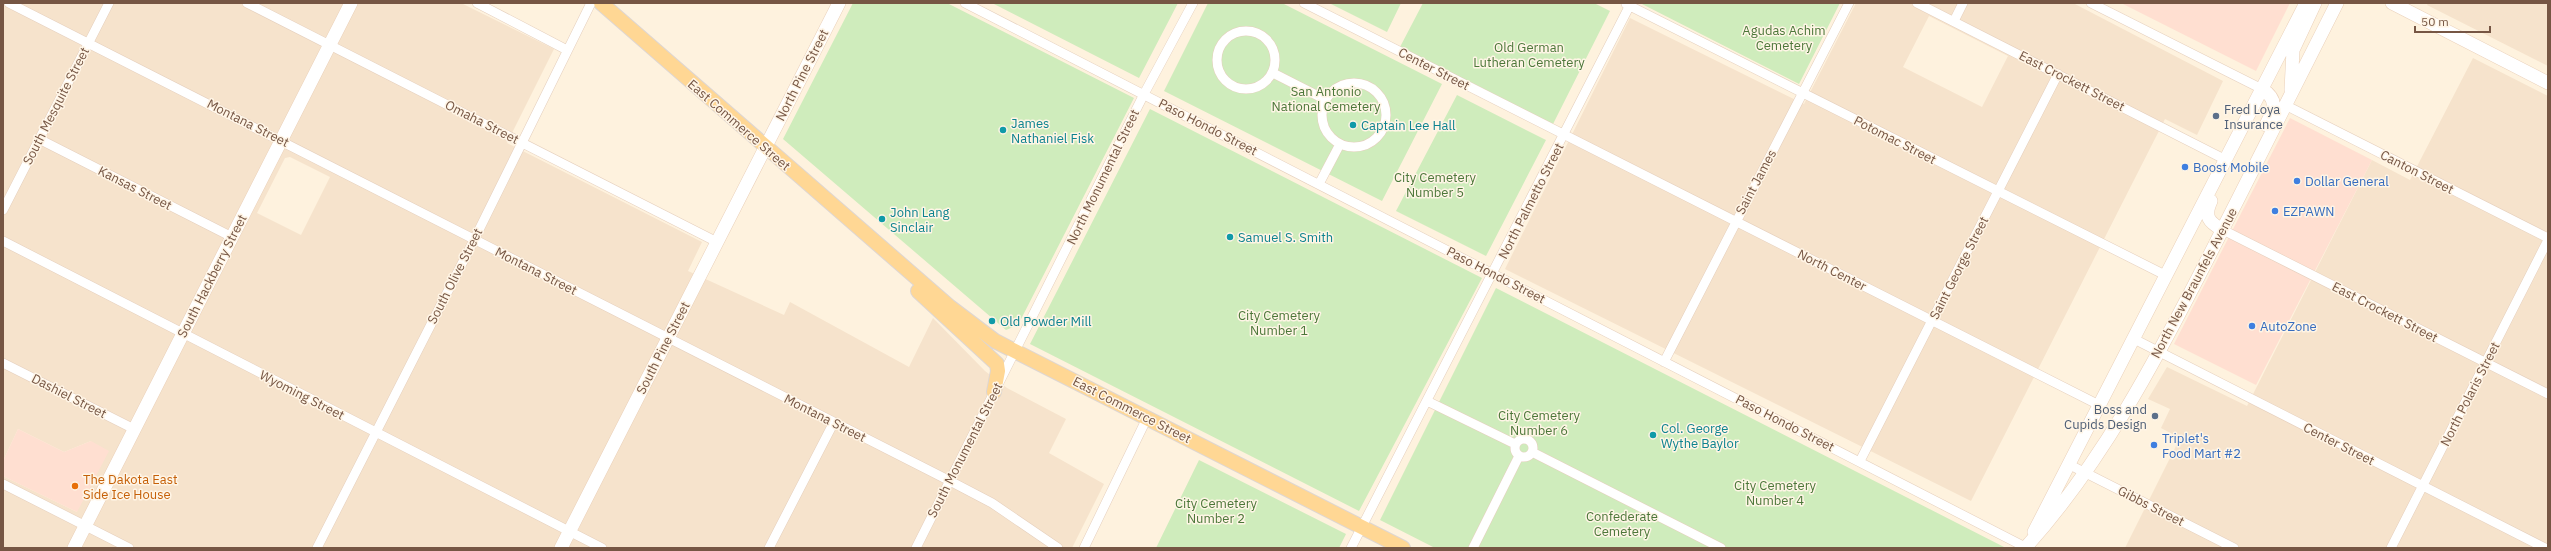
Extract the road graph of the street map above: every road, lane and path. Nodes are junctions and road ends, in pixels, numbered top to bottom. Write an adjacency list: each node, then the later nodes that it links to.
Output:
1 (9, 3): 22 (street, Montana Street)
2 (108, 3): 22 (street, South Mesquite Street)
3 (247, 3): 23 (street, Omaha Street)
4 (351, 3): 23 (main road, South Hackberry Street)
5 (477, 3): 24 (street)
6 (591, 3): 24 (street, South Olive Street)
7 (601, 3): 40 (main road, East Commerce Street)
8 (838, 3): 40 (main road, North Pine Street)
9 (965, 3): 30 (street, Paso Hondo Street)
10 (1193, 3): 30 (street, North Monumental Street)
11 (1304, 3): 34 (street, Center Street)
12 (1849, 3): 29 (street, Saint James)
13 (1918, 3): 21 (street, East Crockett Street)
14 (1963, 3): 21 (street)
15 (2091, 3): 28 (street)
16 (2306, 3): 28 (main road, North New Braunfels Avenue)
17 (2315, 3): 31 (main road)
18 (2337, 3): 31 (main road, North New Braunfels Avenue)
19 (2392, 3): 27 (main road)
20 (1628, 4): 29 (street, Potomac Street); 34 (street, North Palmetto Street)
21 (1954, 21): 26 (street, East Crockett Street)
22 (88, 42): 36 (street, South Mesquite Street); 37 (street, Montana Street)
23 (329, 46): 37 (main road, South Hackberry Street); 38 (street, Omaha Street)
24 (567, 50): 38 (street, South Olive Street)
25 (1273, 73): 25 (street); 32 (street)
26 (2058, 74): 41 (street, East Crockett Street); 43 (street, Saint George Street)
27 (2548, 83)
28 (2262, 89): 33 (main road, North New Braunfels Avenue); 35 (main road)
29 (1802, 93): 43 (street, Potomac Street); 45 (street, Saint James)
30 (1144, 94): 42 (street, Paso Hondo Street); 59 (street, North Monumental Street)
31 (2288, 99): 46 (main road, North New Braunfels Avenue); 48 (street, Canton Street)
32 (1326, 100): 39 (street); 39 (street)
33 (2243, 127): 35 (main road); 41 (main road, North New Braunfels Avenue)
34 (1565, 135): 45 (street, North Center); 53 (street, North Palmetto Street)
35 (2261, 135): 46 (main road)
36 (39, 139): 44 (street, South Mesquite Street); 47 (street, Kansas Street)
37 (281, 140): 47 (main road, South Hackberry Street); 49 (street, Montana Street)
38 (522, 142): 49 (street, South Olive Street); 51 (street, Omaha Street)
39 (1340, 144): 42 (street)
40 (765, 147): 51 (main road, South Pine Street); 52 (main road, East Commerce Street)
41 (2225, 162): 46 (main road); 54 (main road, North New Braunfels Avenue)
42 (1319, 184): 53 (street, Paso Hondo Street)
43 (1998, 192): 54 (street, Potomac Street); 55 (street, Saint George Street)
44 (3, 210)
45 (1736, 222): 55 (street, North Center); 61 (street, Saint James)
46 (2226, 224): 60 (main road, North New Braunfels Avenue); 63 (street, East Crockett Street)
47 (232, 237): 56 (main road, South Hackberry Street)
48 (2548, 239): 63 (street, North Polaris Street)
49 (474, 240): 57 (street, Montana Street); 71 (street, South Olive Street)
50 (3, 242): 56 (street, Wyoming Street)
51 (717, 242): 57 (main road, South Pine Street)
52 (879, 246): 59 (main road, East Commerce Street); 64 (main road, East Commerce Street)
53 (1493, 274): 61 (street, Paso Hondo Street); 66 (street, North Palmetto Street)
54 (2167, 276): 58 (main road, North New Braunfels Avenue)
55 (1932, 320): 67 (street, North Center); 75 (street, Saint George Street)
56 (182, 334): 70 (main road, South Hackberry Street); 71 (street, Wyoming Street)
57 (669, 338): 69 (street, Montana Street); 83 (main road, South Pine Street)
58 (2134, 339): 60 (street, Center Street); 67 (main road, North New Braunfels Avenue)
59 (1015, 352): 64 (street, South Monumental Street); 68 (main road, East Commerce Street)
60 (2159, 352): 77 (main road, North New Braunfels Avenue); 80 (street, Center Street)
61 (1664, 362): 75 (street, Paso Hondo Street)
62 (3, 363): 70 (street, Dashiel Street)
63 (2486, 363): 65 (street, East Crockett Street); 80 (street, North Polaris Street)
64 (994, 392): 78 (street, South Monumental Street)
65 (2548, 394)
66 (1427, 401): 72 (street); 82 (street, North Palmetto Street)
67 (2100, 404): 76 (main road, North New Braunfels Avenue)
68 (1147, 418): 82 (main road, East Commerce Street); 92 (street)
69 (834, 422): 78 (street, Montana Street); 89 (street)
70 (134, 429): 81 (main road, South Hackberry Street)
71 (376, 433): 83 (street, Wyoming Street); 86 (street, South Olive Street)
72 (1515, 444): 73 (street); 74 (street)
73 (1532, 452): 74 (street); 96 (street)
74 (1519, 456): 95 (street)
75 (1860, 461): 97 (street, Paso Hondo Street)
76 (2068, 464): 77 (street, Gibbs Street); 97 (main road, North New Braunfels Avenue)
77 (2086, 473): 97 (main road, North New Braunfels Avenue); 98 (street, Gibbs Street)
78 (950, 481): 90 (street, South Monumental Street); 91 (street, Montana Street)
79 (3, 484): 81 (street)
80 (2423, 487): 99 (street, North Polaris Street); 100 (street, Center Street)
81 (85, 526): 84 (main road, South Hackberry Street); 85 (street)
82 (1362, 527): 93 (street, North Palmetto Street); 94 (main road, East Commerce Street)
83 (570, 531): 87 (main road, South Pine Street); 88 (street, Wyoming Street)
84 (74, 548)
85 (128, 548)
86 (317, 548)
87 (561, 548)
88 (602, 548)
89 (769, 548)
90 (916, 548)
91 (1058, 548)
92 (1084, 548)
93 (1351, 548)
94 (1403, 548)
95 (1473, 548)
96 (1721, 548)
97 (2026, 548)
98 (2234, 548)
99 (2391, 548)
100 (2545, 548)

